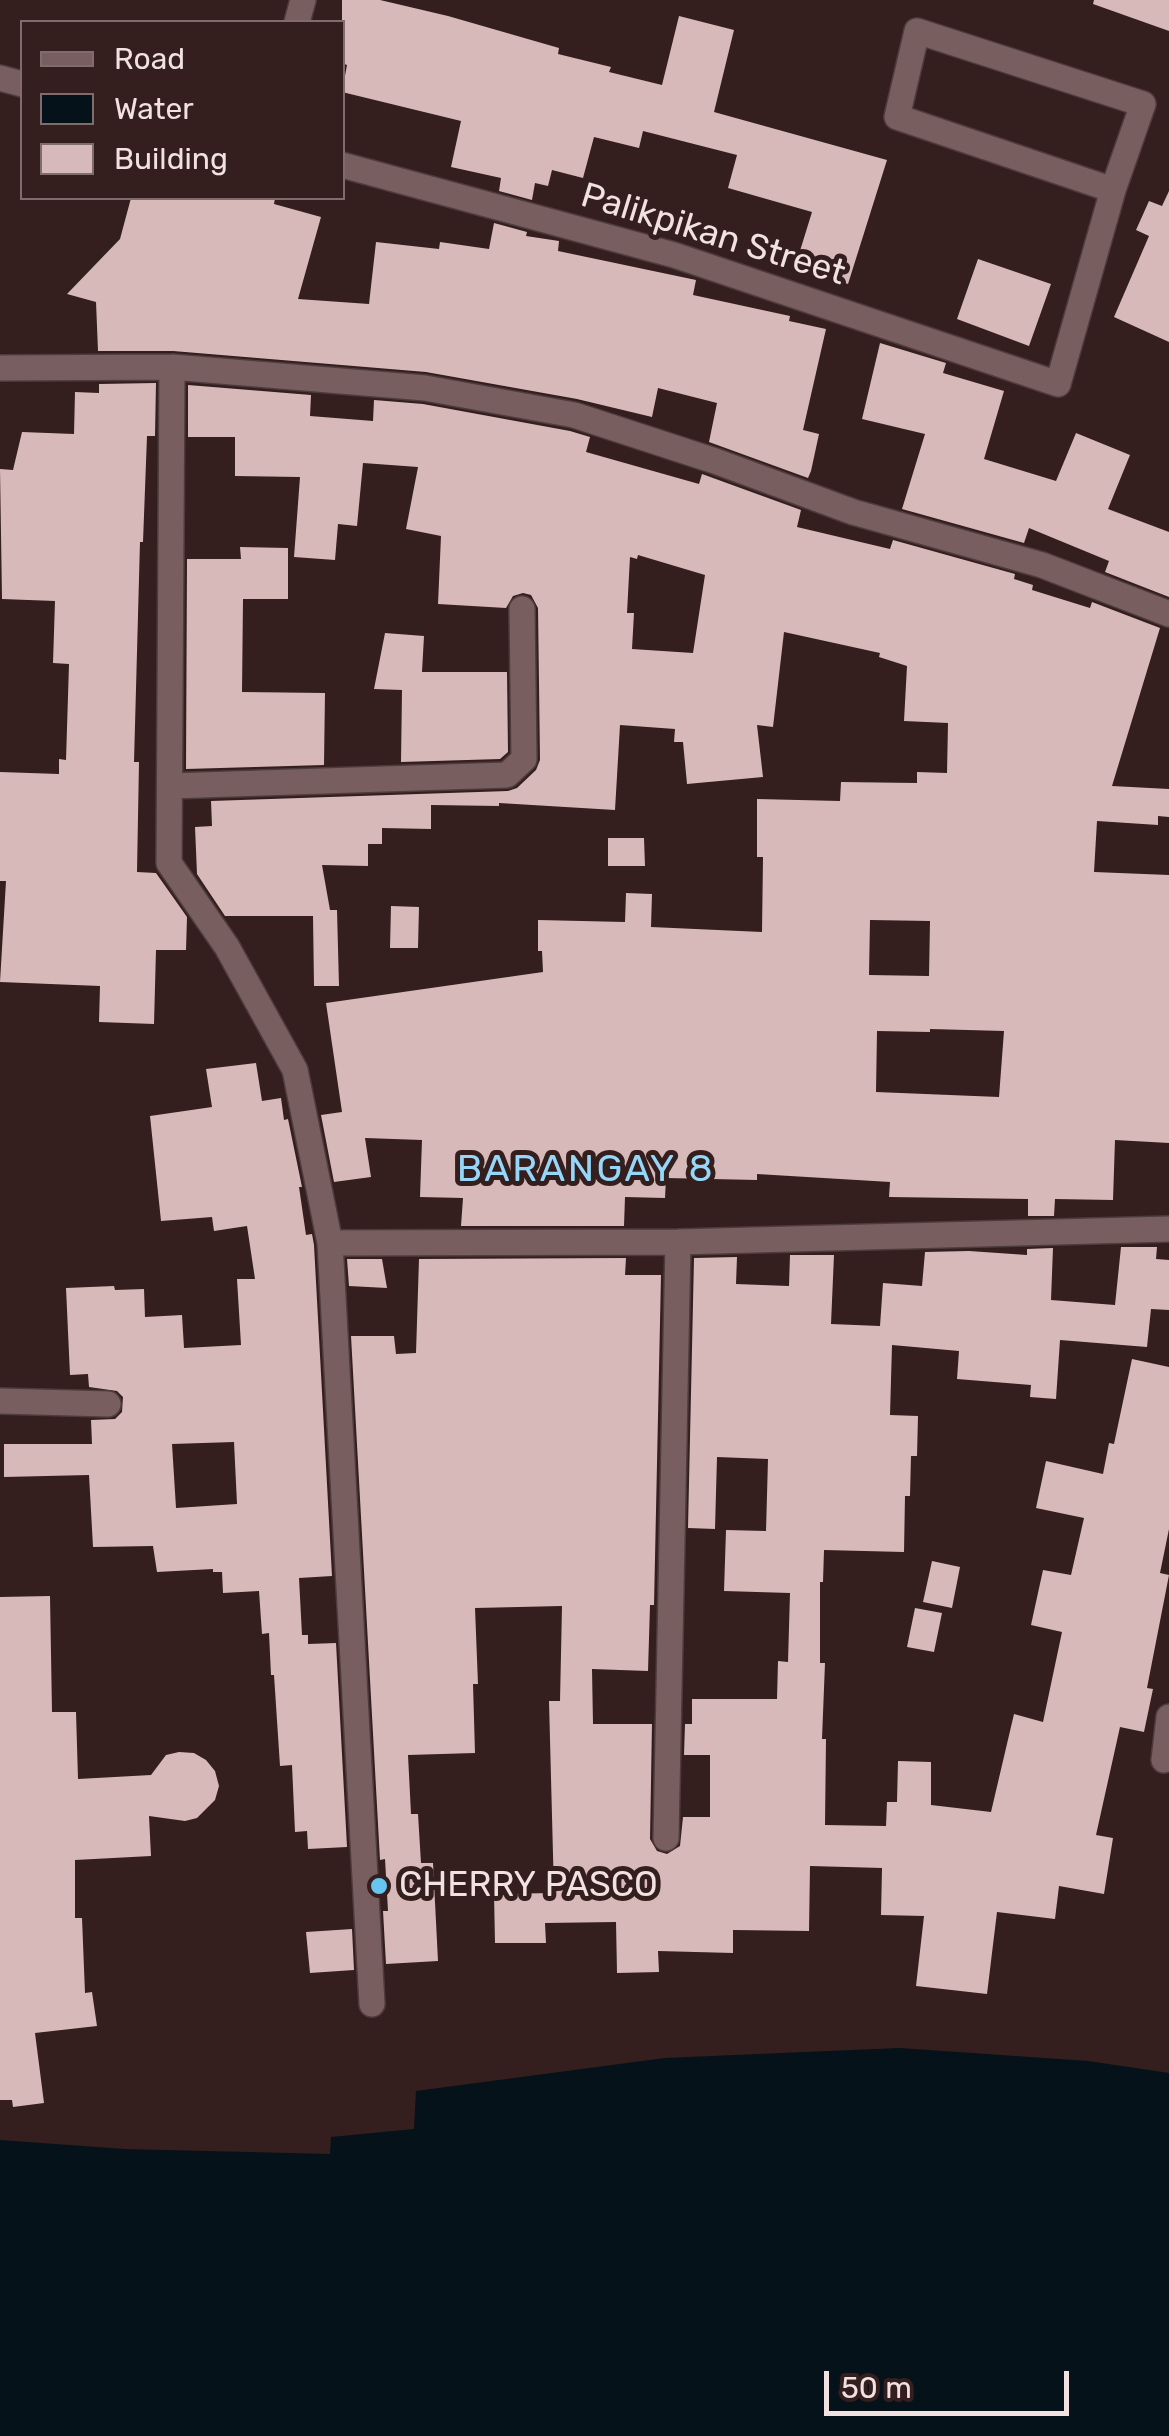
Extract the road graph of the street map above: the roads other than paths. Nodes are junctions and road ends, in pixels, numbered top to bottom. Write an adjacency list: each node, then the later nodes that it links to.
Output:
1 (345, 166): 2 (street, Palikpikan Street)
2 (1113, 190): 2 (street)
3 (172, 366): 4 (street); 6 (street); 7 (street)
4 (0, 368)
5 (522, 609): 7 (street)
6 (1169, 614)
7 (170, 786): 10 (street)
8 (1169, 1229): 9 (street)
9 (678, 1242): 10 (street); 15 (street)
10 (330, 1243): 16 (street)
11 (0, 1401): 12 (street)
12 (108, 1404)
13 (1169, 1717): 14 (street)
14 (1164, 1760)
15 (666, 1838)
16 (372, 2004)

